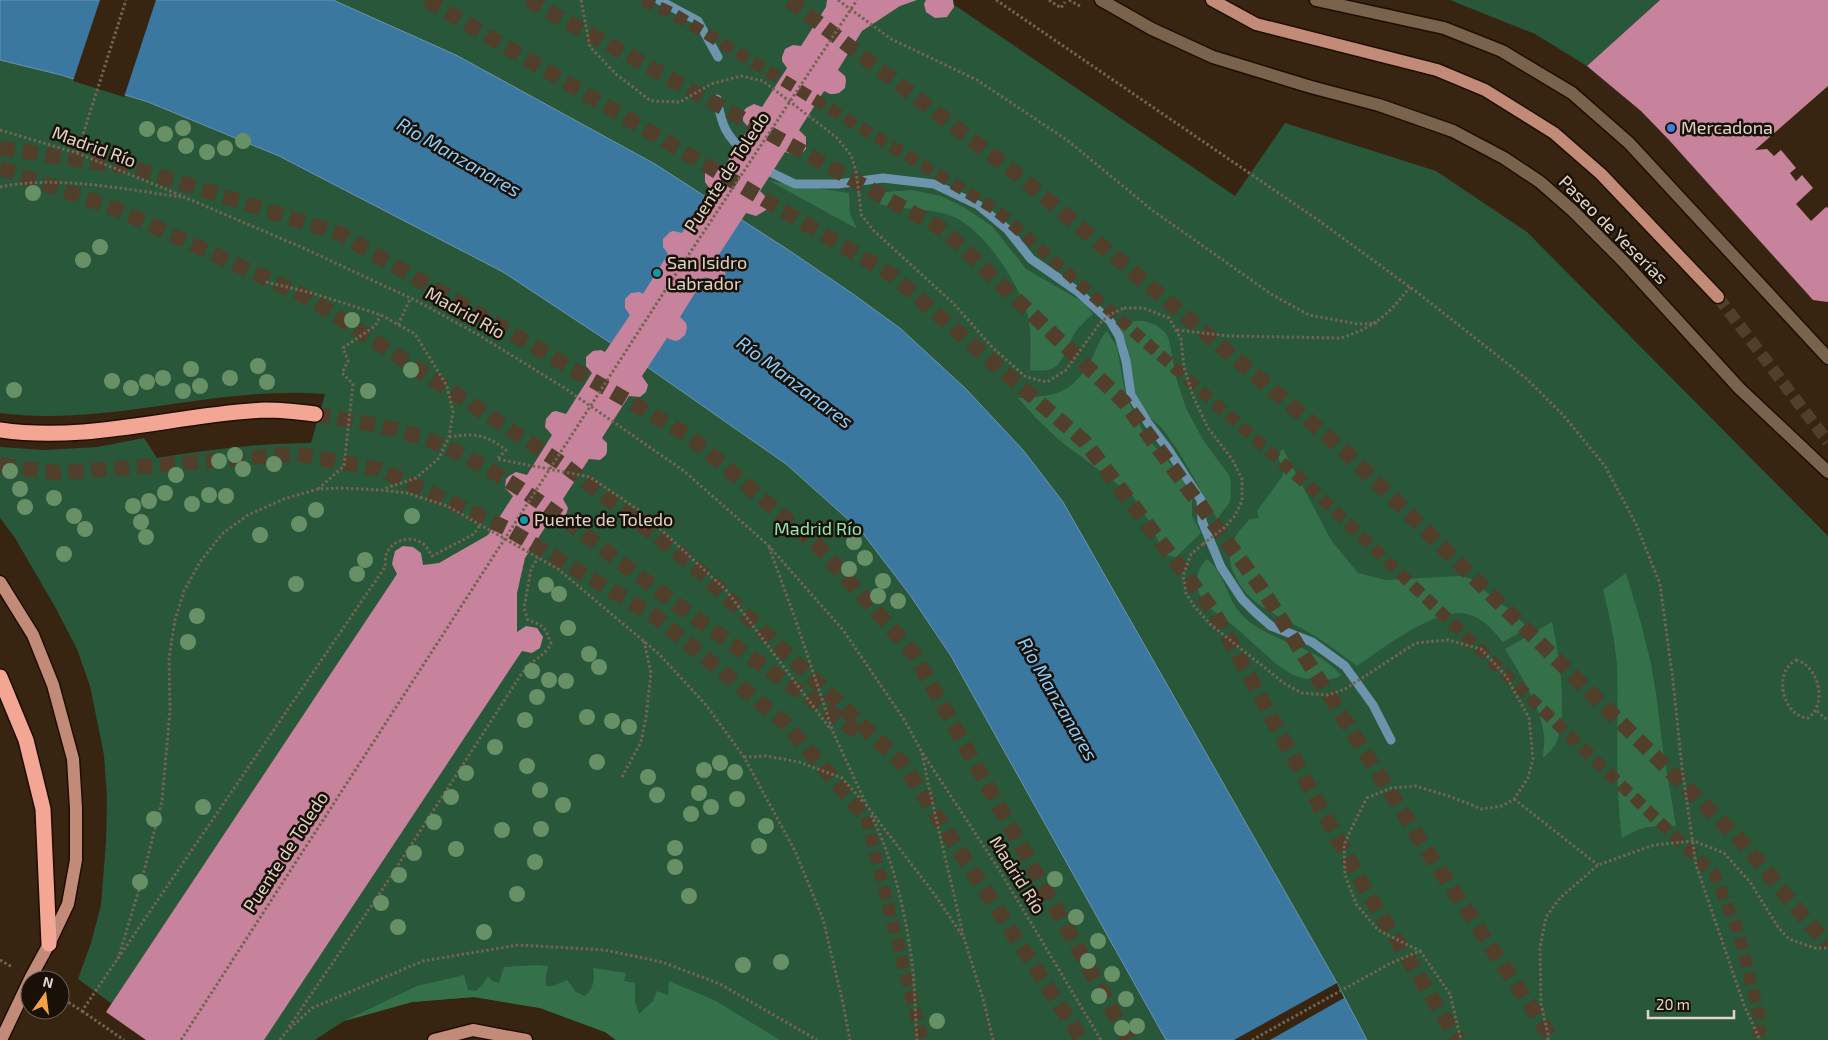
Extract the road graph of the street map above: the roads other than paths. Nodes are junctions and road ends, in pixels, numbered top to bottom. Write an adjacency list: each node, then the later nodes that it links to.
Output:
1 (1101, 0): 8 (street, Paseo de Yeserías)
2 (1212, 0): 4 (main road, Paseo de Yeserías)
3 (1316, 0): 5 (street)
4 (1718, 297)
5 (1828, 358)
6 (315, 414): 7 (highway)
7 (0, 430)
8 (1828, 472)
9 (0, 582): 11 (main road)
10 (0, 678): 11 (highway)
11 (49, 944): 12 (main road)
12 (1, 1040)
13 (434, 1040): 14 (main road)
14 (526, 1040)

